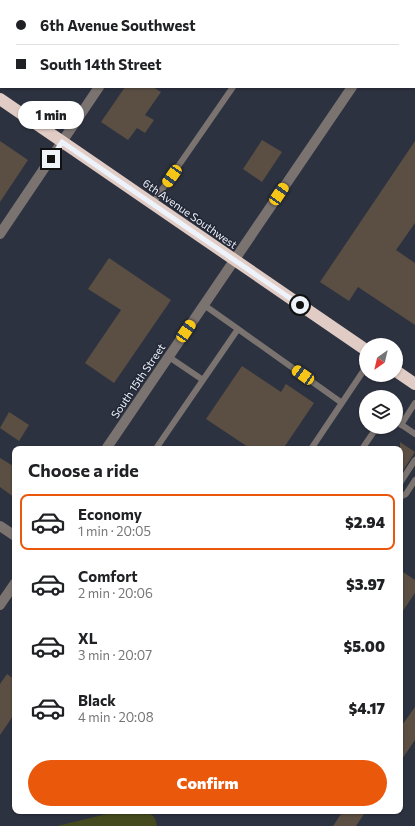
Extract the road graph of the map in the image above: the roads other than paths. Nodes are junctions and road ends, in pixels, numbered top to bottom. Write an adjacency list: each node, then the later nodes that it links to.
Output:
1 (98, 88): 5 (street)
2 (232, 88): 6 (lane)
3 (351, 88): 8 (street, South 15th Street)
4 (0, 99): 5 (highway, 6th Avenue Southwest)
5 (62, 142): 6 (highway, 6th Avenue Southwest); 7 (street)
6 (152, 204): 8 (highway, 6th Avenue Southwest)
7 (0, 234)
8 (234, 260): 9 (street, South 15th Street); 11 (highway, 6th Avenue Southwest)
9 (204, 305): 10 (lane); 12 (street, South 15th Street)
10 (238, 329): 15 (lane); 17 (lane)
11 (359, 345)
12 (169, 357): 15 (lane); 23 (street, South 15th Street)
13 (403, 376): 16 (highway)
14 (359, 378): 17 (lane)
15 (203, 380): 24 (lane)
16 (415, 384)
17 (342, 403): 25 (lane)
18 (415, 403): 19 (lane)
19 (403, 417)
20 (403, 426): 22 (lane)
21 (372, 434): 26 (lane)
22 (415, 434)
23 (108, 446)
24 (158, 446)
25 (313, 446)
26 (364, 446)
27 (415, 460): 28 (lane)
28 (403, 478)
29 (415, 480): 30 (lane)
30 (403, 496)
31 (0, 526): 32 (street)
32 (12, 534)
33 (12, 587): 34 (street)
34 (0, 605)

